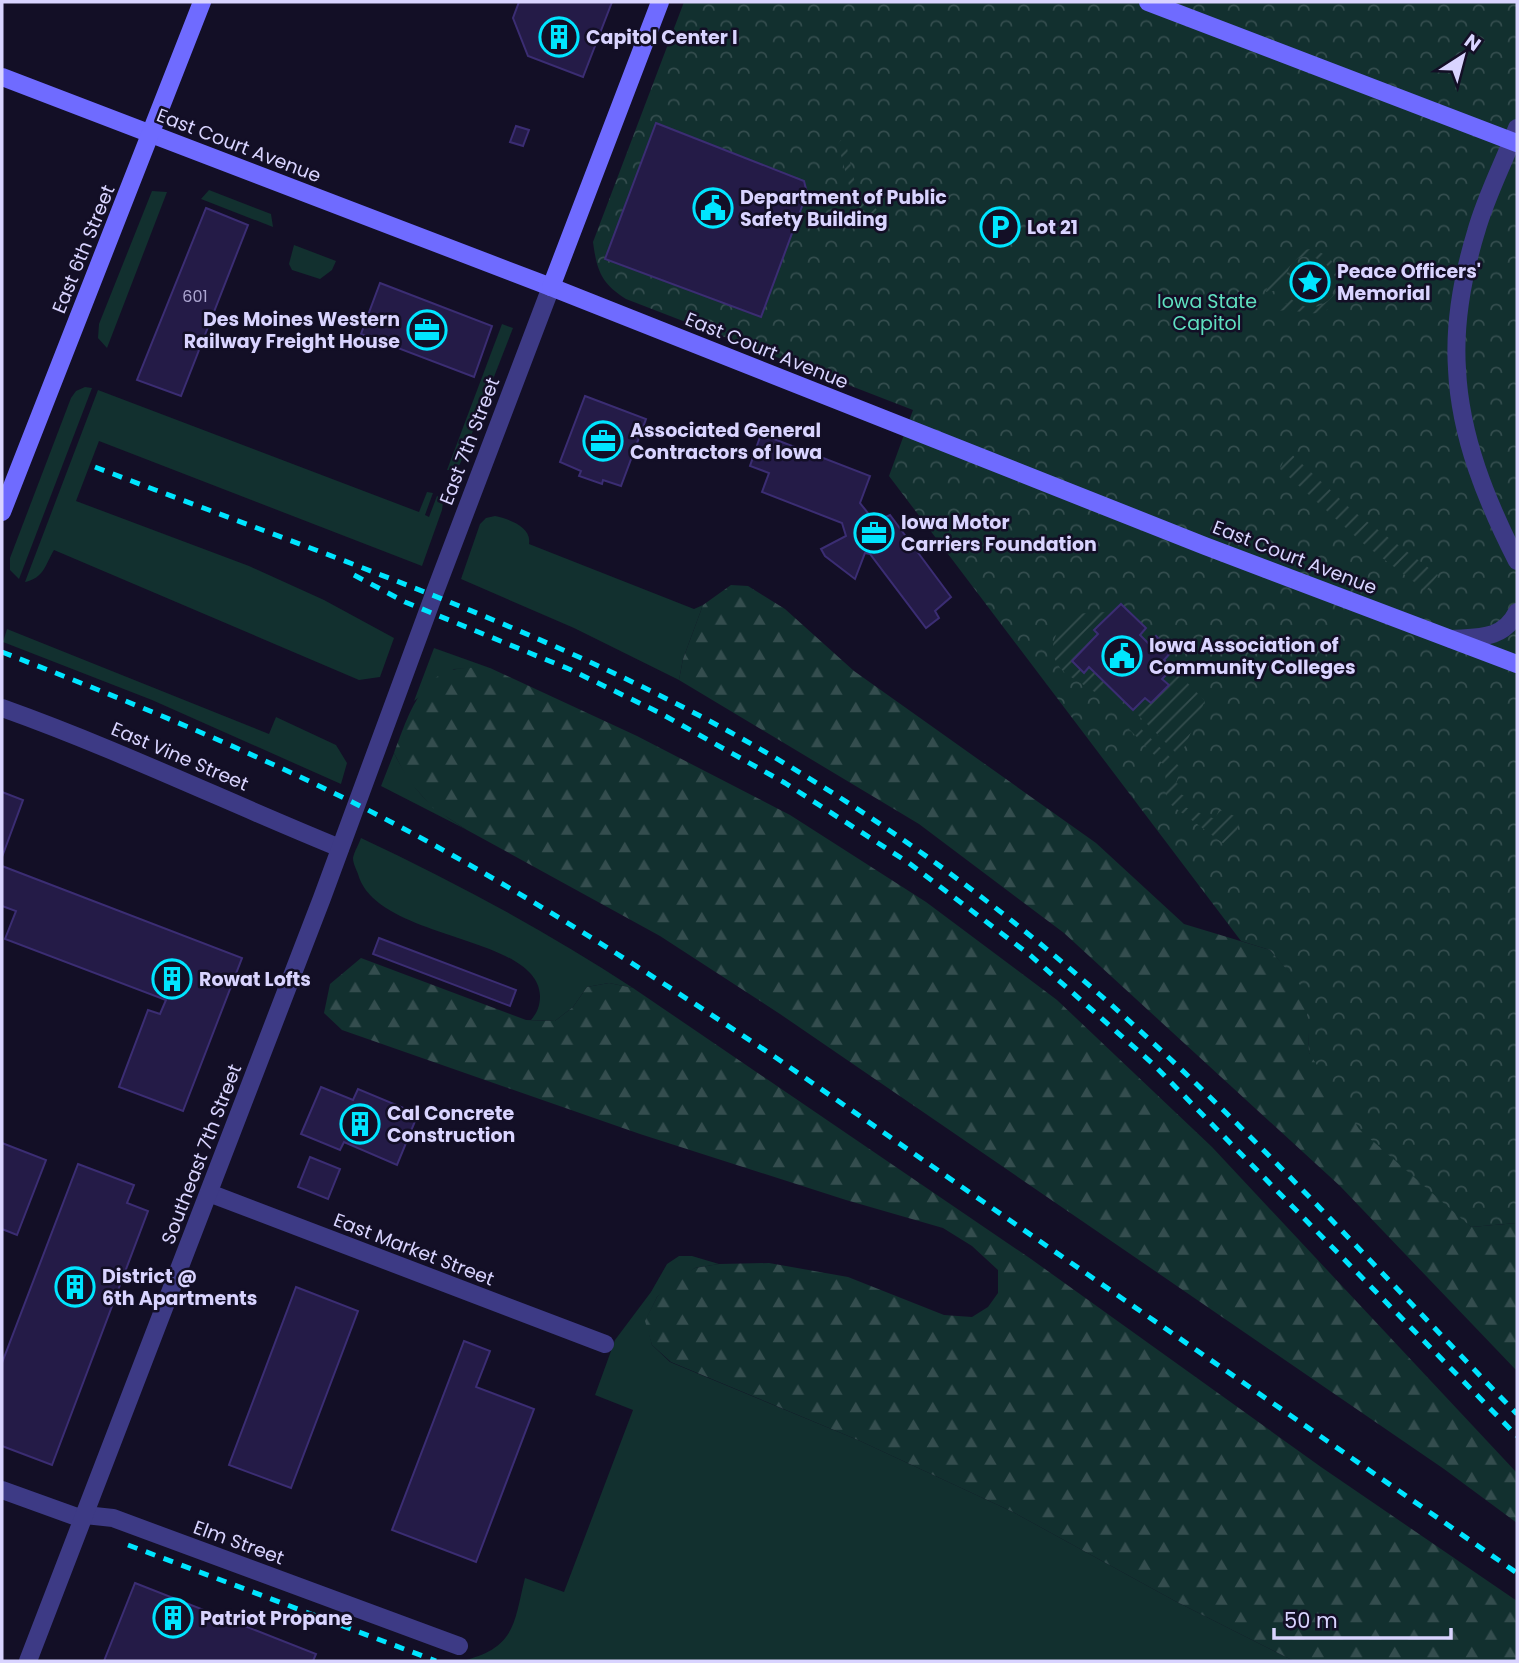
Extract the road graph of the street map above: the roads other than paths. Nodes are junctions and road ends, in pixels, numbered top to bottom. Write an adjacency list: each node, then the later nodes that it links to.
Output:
1 (202, 2): 5 (street, East 6th Street)
2 (660, 2): 7 (street, East 7th Street)
3 (1148, 2): 6 (street)
4 (2, 76): 5 (street, East Court Avenue)
5 (150, 134): 7 (street, East Court Avenue); 8 (street, East 6th Street)
6 (1516, 137): 9 (street)
7 (551, 287): 11 (street, East Court Avenue); 14 (street, East 7th Street)
8 (2, 512)
9 (1517, 562)
10 (1517, 612): 11 (street)
11 (1451, 639): 12 (street, East Court Avenue)
12 (1517, 664)
13 (2, 708): 14 (street, East Vine Street)
14 (340, 848): 15 (street, East 7th Street)
15 (322, 898): 16 (street, Southeast 7th Street)
16 (209, 1193): 17 (street, East Market Street); 19 (street, Southeast 7th Street)
17 (605, 1344)
18 (2, 1490): 19 (street, Elm Street)
19 (85, 1515): 20 (street, Elm Street); 21 (street, Southeast 7th Street)
20 (459, 1646)
21 (28, 1661)

